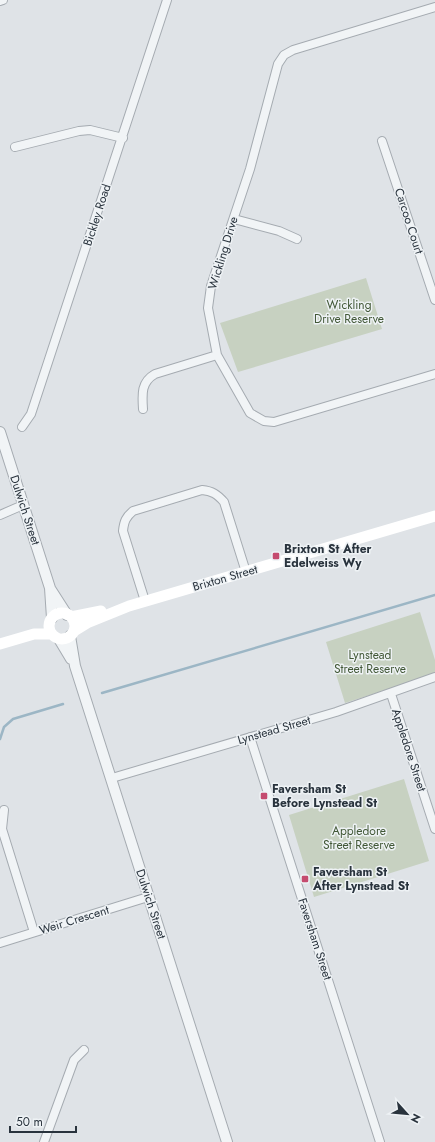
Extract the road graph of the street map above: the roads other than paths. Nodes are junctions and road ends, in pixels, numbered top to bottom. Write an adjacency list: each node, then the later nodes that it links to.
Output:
1 (167, 0): 3 (street, Bickley Road)
2 (435, 7): 6 (street, Wickling Drive)
3 (123, 138): 5 (street); 12 (street, Bickley Road)
4 (382, 141): 8 (street, Carcoo Court)
5 (15, 147)
6 (234, 219): 7 (street); 9 (street, Wickling Drive)
7 (297, 239)
8 (435, 300)
9 (217, 355): 10 (street, Wickling Drive); 11 (street)
10 (435, 374)
11 (143, 409)
12 (22, 427)
13 (0, 432): 14 (street, Dulwich Street)
14 (23, 505): 15 (street); 18 (street, Dulwich Street)
15 (0, 515)
16 (435, 516): 17 (main road, Brixton Street)
17 (246, 572): 19 (main road, Brixton Street); 19 (street)
18 (50, 588): 21 (street, Dulwich Street); 22 (street, Dulwich Street)
19 (145, 602): 20 (main road, Brixton Street)
20 (129, 606): 21 (main road, Brixton Street); 24 (main road, Brixton Street)
21 (69, 616): 22 (main road); 24 (main road)
22 (51, 620): 23 (main road, Brixton Street); 24 (main road)
23 (34, 634): 24 (main road, Brixton Street); 25 (main road, Brixton Street)
24 (64, 635): 29 (street, Dulwich Street)
25 (0, 644)
26 (435, 677): 27 (street, Lynstead Street)
27 (391, 694): 28 (street, Lynstead Street); 31 (street, Appledore Street)
28 (250, 737): 29 (street, Lynstead Street); 38 (street, Faversham Street)
29 (112, 778): 32 (street, Dulwich Street)
30 (4, 810): 33 (street)
31 (435, 829)
32 (148, 897): 33 (street, Weir Crescent); 37 (street, Dulwich Street)
33 (34, 932): 34 (street, Weir Crescent)
34 (0, 943)
35 (84, 1050): 36 (street)
36 (44, 1142)
37 (227, 1142)
38 (380, 1142)

